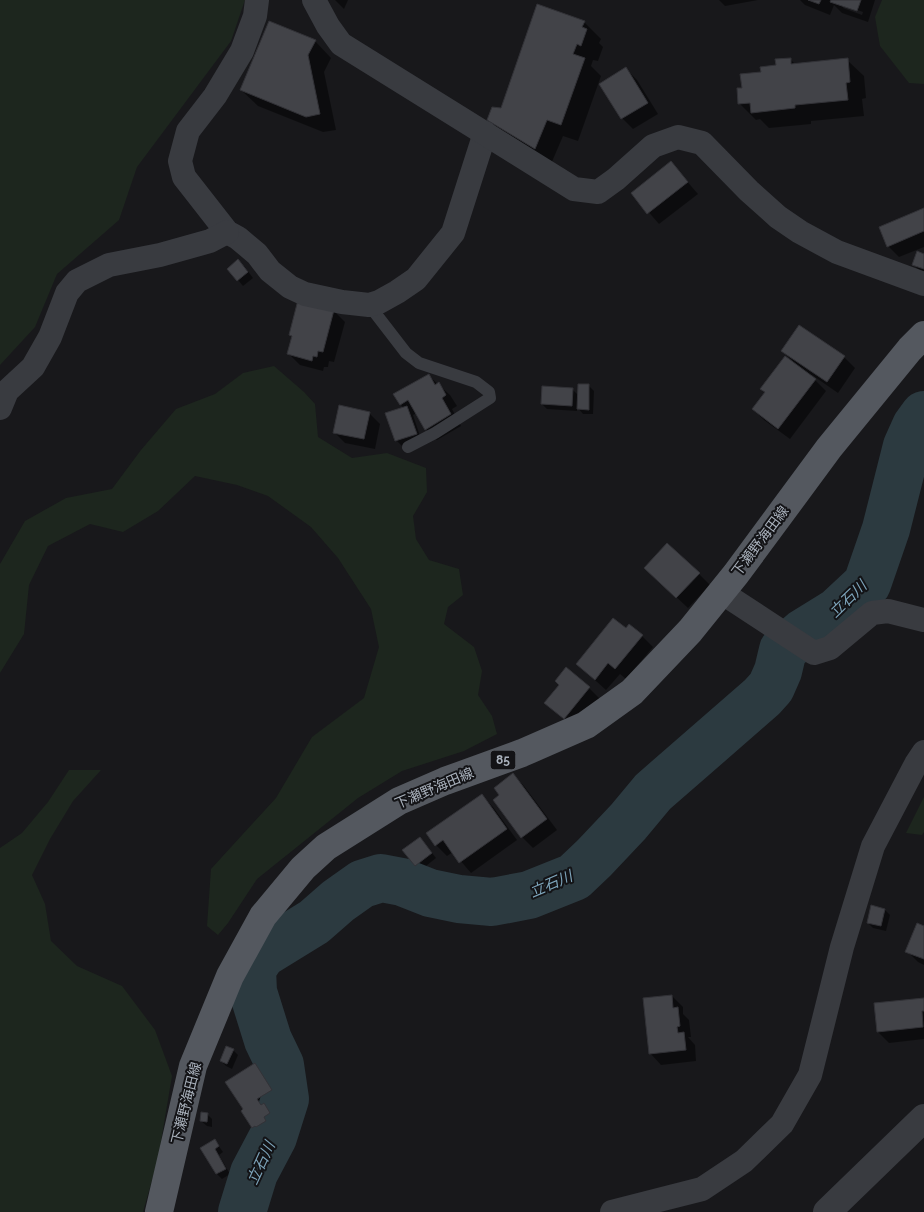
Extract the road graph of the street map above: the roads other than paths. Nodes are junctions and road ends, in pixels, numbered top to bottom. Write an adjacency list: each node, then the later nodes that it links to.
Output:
1 (257, 0): 4 (street)
2 (314, 0): 3 (street)
3 (485, 134): 5 (street); 6 (street)
4 (227, 232): 6 (street); 8 (street)
5 (924, 284)
6 (369, 305): 9 (lane)
7 (924, 336): 10 (main road, 下瀬野海田線 / 85)
8 (0, 408)
9 (408, 447)
10 (721, 592): 11 (street); 14 (main road, 下瀬野海田線 / 85)
11 (924, 620)
12 (924, 752): 15 (street)
13 (924, 1118): 16 (street)
14 (163, 1211)
15 (612, 1212)
16 (826, 1212)

